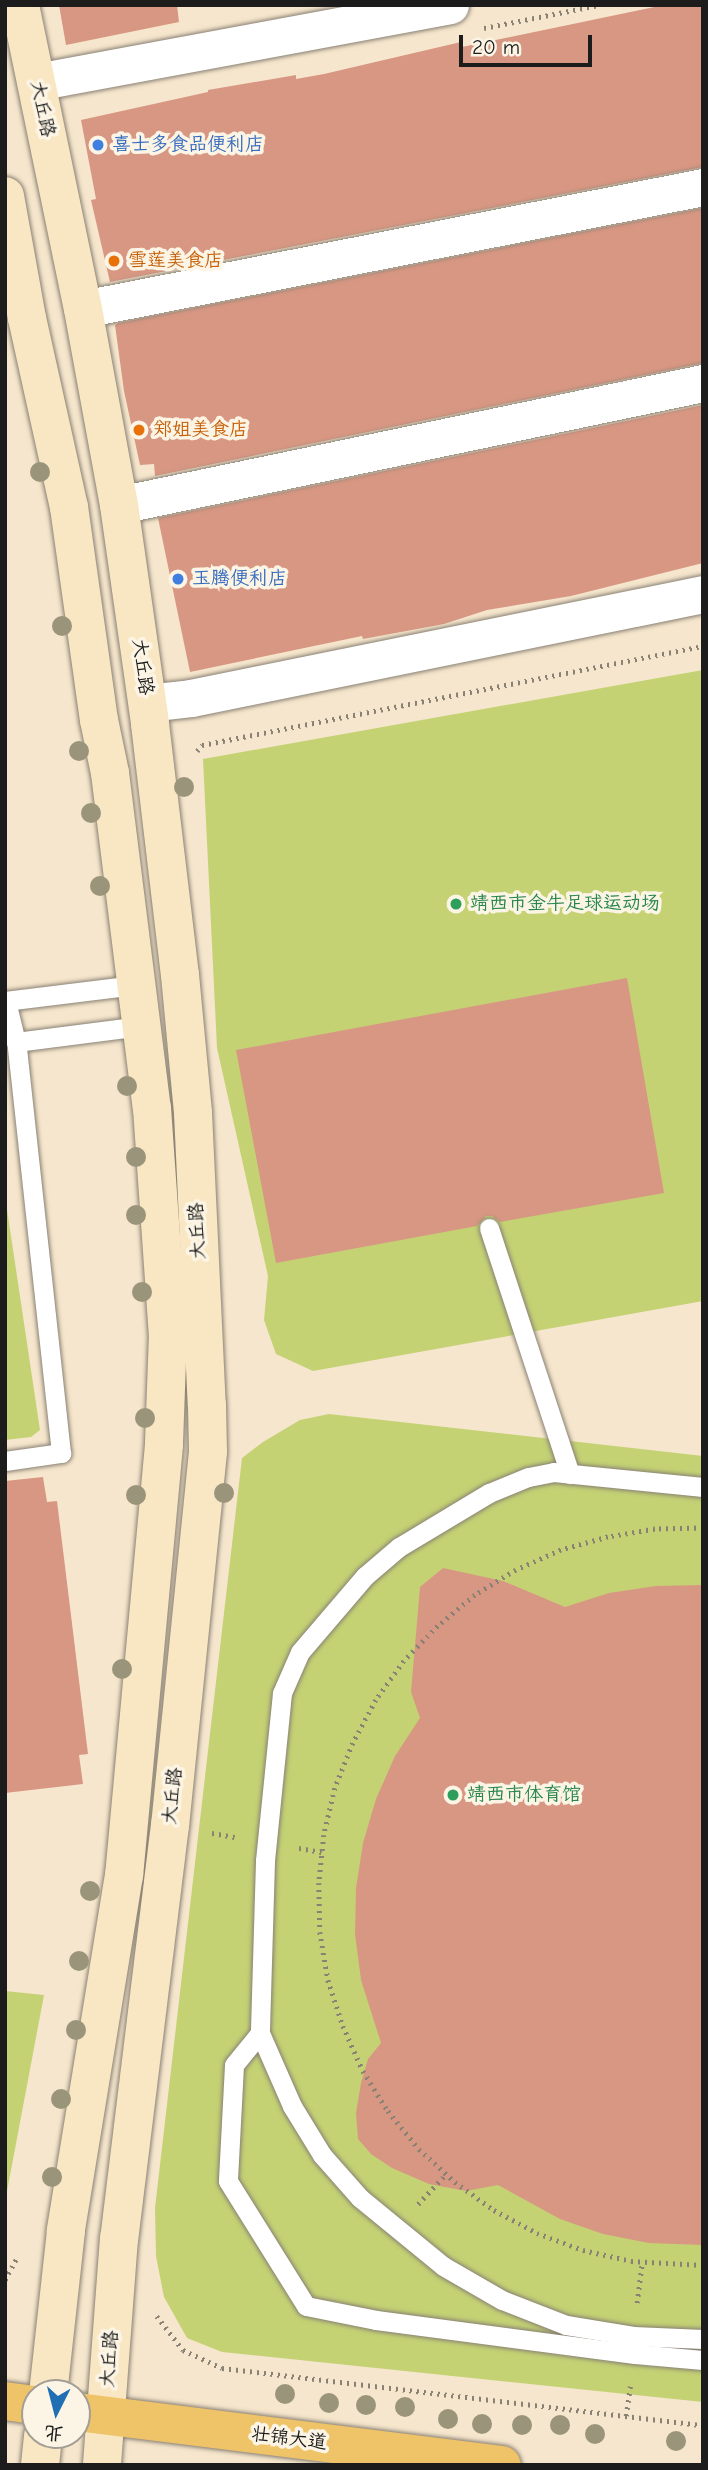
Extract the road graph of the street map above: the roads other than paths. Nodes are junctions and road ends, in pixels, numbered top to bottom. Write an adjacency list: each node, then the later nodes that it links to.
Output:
1 (20, 5): 3 (main road, 大丘路)
2 (450, 5): 3 (street)
3 (36, 82): 6 (main road, 大丘路)
4 (703, 187): 6 (street)
5 (5, 196): 12 (main road, 大丘路)
6 (83, 309): 8 (main road, 大丘路)
7 (703, 383): 8 (street)
8 (119, 505): 11 (main road, 大丘路)
9 (703, 594): 11 (street)
10 (703, 618): 11 (street)
11 (149, 714): 25 (main road, 大丘路)
12 (135, 985): 13 (lane); 14 (main road, 大丘路)
13 (6, 1001): 15 (lane)
14 (141, 1026): 15 (lane); 24 (main road, 大丘路)
15 (16, 1042): 17 (lane)
16 (489, 1228): 18 (lane)
17 (5, 1461)
18 (570, 1474): 19 (lane); 20 (lane)
19 (703, 1487)
20 (260, 2033): 22 (lane); 22 (lane)
21 (703, 2339): 22 (lane)
22 (634, 2345): 23 (lane)
23 (703, 2360)
24 (50, 2379)
25 (91, 2414): 26 (main road, 大丘路); 27 (main road, 壮锦大道)
26 (102, 2465)
27 (502, 2465)

